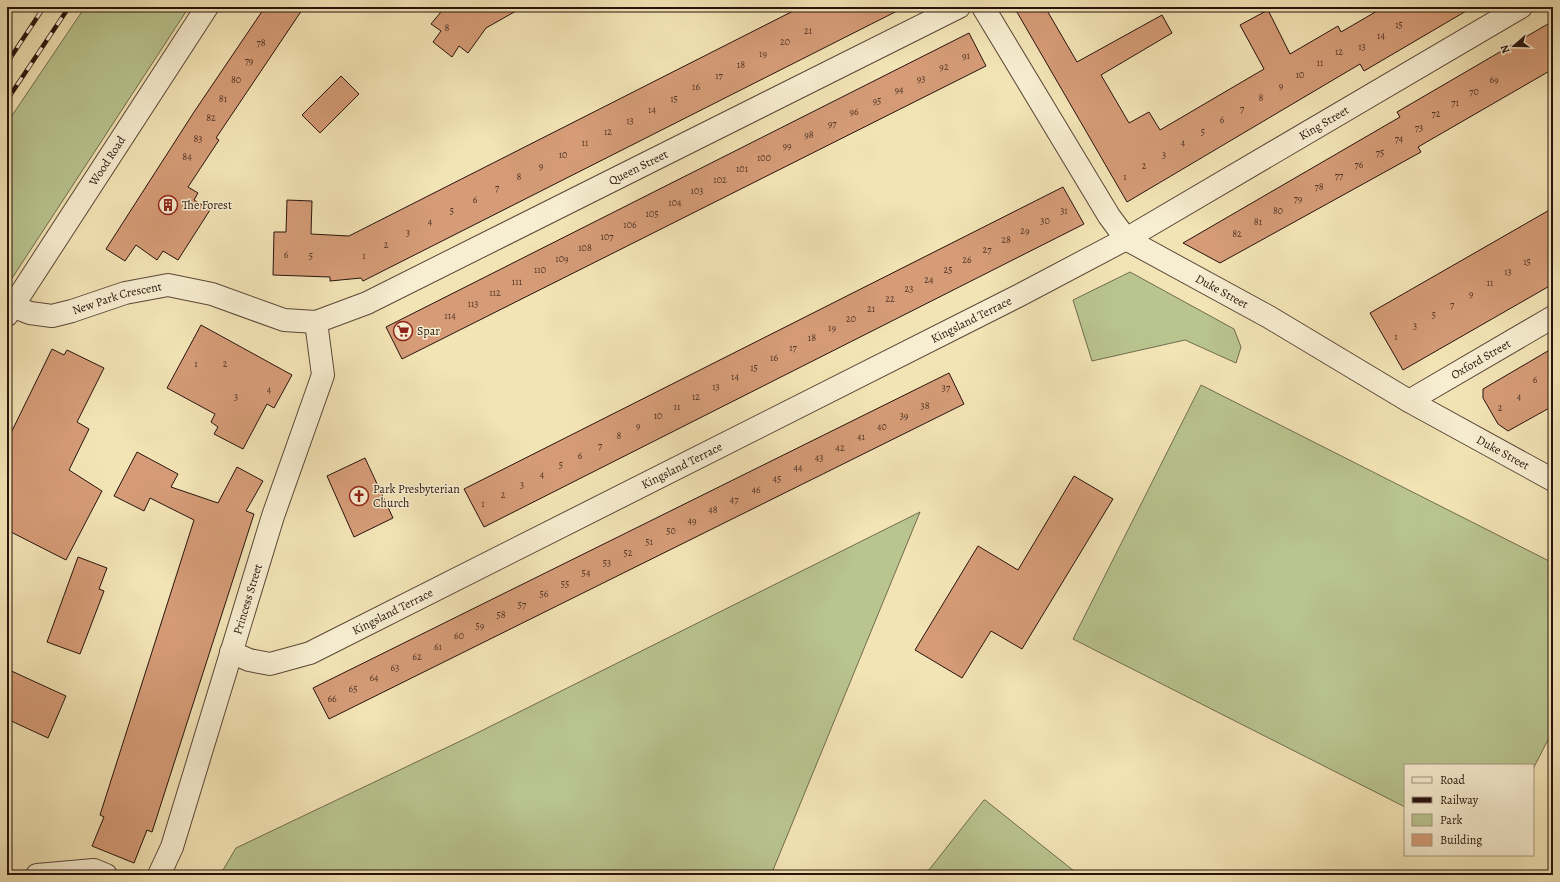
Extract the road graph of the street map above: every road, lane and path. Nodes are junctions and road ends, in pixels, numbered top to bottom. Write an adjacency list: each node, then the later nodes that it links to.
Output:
1 (208, 7): 6 (street, Wood Road)
2 (959, 7): 8 (street, Queen Street)
3 (983, 7): 5 (street, Duke Street)
4 (1521, 7): 5 (street, King Street)
5 (1126, 239): 9 (street, Duke Street); 11 (street, Kingsland Terrace)
6 (9, 311): 8 (street, New Park Crescent)
7 (1553, 317): 9 (street, Oxford Street)
8 (316, 322): 11 (street, Princess Street)
9 (1409, 401): 10 (street, Duke Street)
10 (1553, 480)
11 (231, 652): 14 (street, Princess Street)
12 (37, 875): 13 (street)
13 (106, 875)
14 (159, 875)

